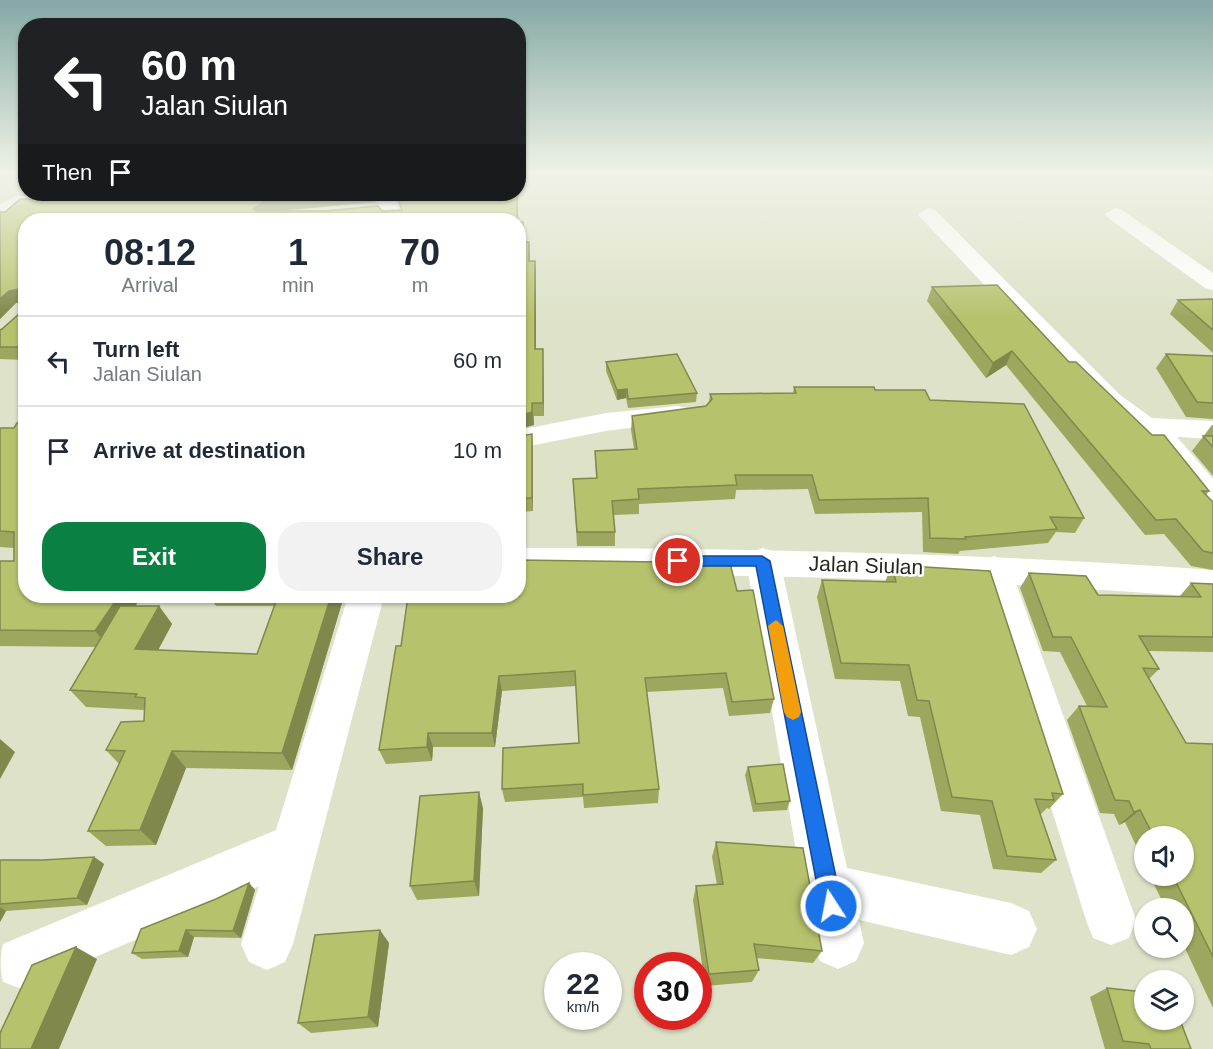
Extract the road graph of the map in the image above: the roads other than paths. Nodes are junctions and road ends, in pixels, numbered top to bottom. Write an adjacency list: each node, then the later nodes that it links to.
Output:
1 (934, 220): 5 (street)
2 (1123, 220): 3 (street)
3 (1213, 283)
4 (694, 412): 7 (street)
5 (1144, 426): 6 (street); 8 (street)
6 (1213, 430)
7 (526, 438)
8 (1213, 501)
9 (526, 561): 10 (street, Jalan Siulan)
10 (762, 561): 11 (street, Jalan Siulan); 15 (street)
11 (994, 569): 12 (street, Jalan Siulan); 16 (street)
12 (1213, 584)
13 (364, 603): 14 (street)
14 (294, 846): 19 (street); 20 (street)
15 (828, 888): 17 (street); 18 (street)
16 (1111, 920)
17 (1011, 929)
18 (838, 943)
19 (267, 944)
20 (22, 963)

